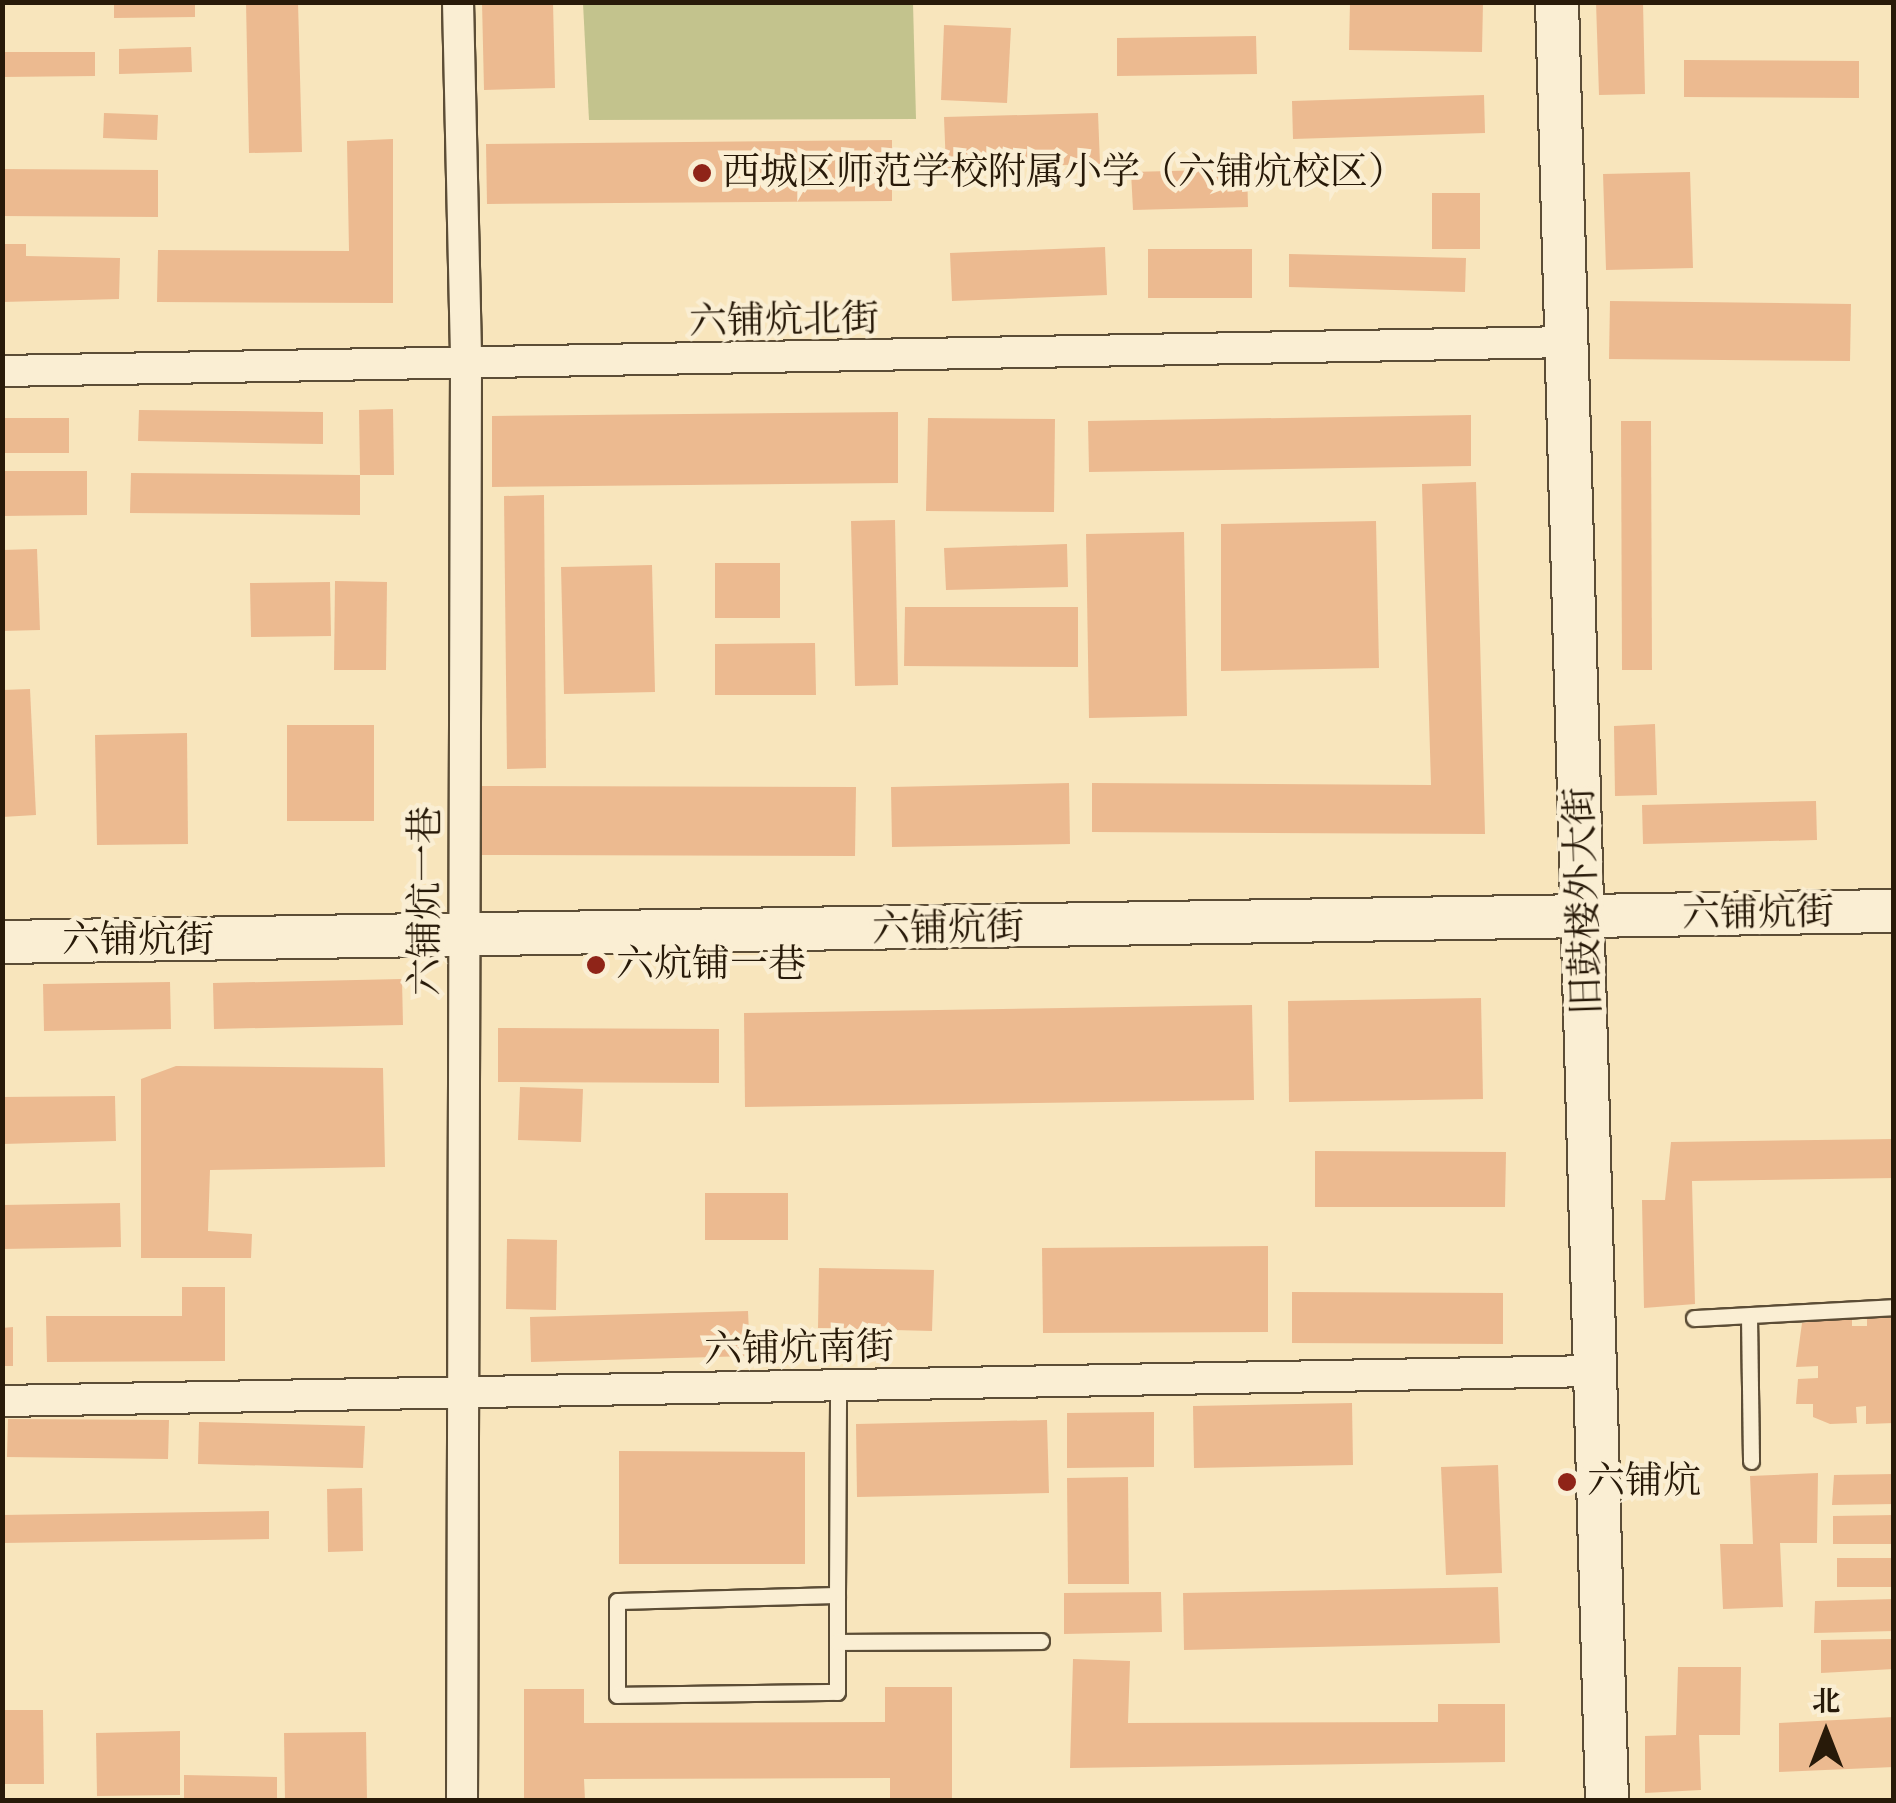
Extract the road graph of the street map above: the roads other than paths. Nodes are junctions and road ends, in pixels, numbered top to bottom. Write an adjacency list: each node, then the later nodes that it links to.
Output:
1 (458, 2): 4 (street, 六铺炕一巷)
2 (1556, 2): 3 (street, 旧鼓楼外大街)
3 (1568, 342): 4 (street, 六铺炕北街); 7 (street, 旧鼓楼外大街)
4 (466, 368): 5 (street, 六铺炕北街); 8 (street, 六铺炕一巷)
5 (2, 372)
6 (1894, 911): 7 (street, 六铺炕街)
7 (1584, 917): 8 (street, 六铺炕街); 13 (street, 旧鼓楼外大街)
8 (466, 938): 9 (street, 六铺炕街); 15 (street, 六铺炕一巷)
9 (2, 942)
10 (1894, 1308): 11 (lane)
11 (1749, 1316): 12 (lane); 17 (lane)
12 (1694, 1318)
13 (1597, 1371): 14 (street, 六铺炕南街); 22 (street, 旧鼓楼外大街)
14 (838, 1388): 15 (street, 六铺炕南街); 18 (lane)
15 (466, 1396): 16 (street, 六铺炕南街); 21 (street, 六铺炕一巷)
16 (2, 1401)
17 (1751, 1461)
18 (838, 1595): 19 (lane); 19 (lane)
19 (837, 1642): 20 (lane)
20 (1041, 1642)
21 (462, 1800)
22 (1607, 1800)

